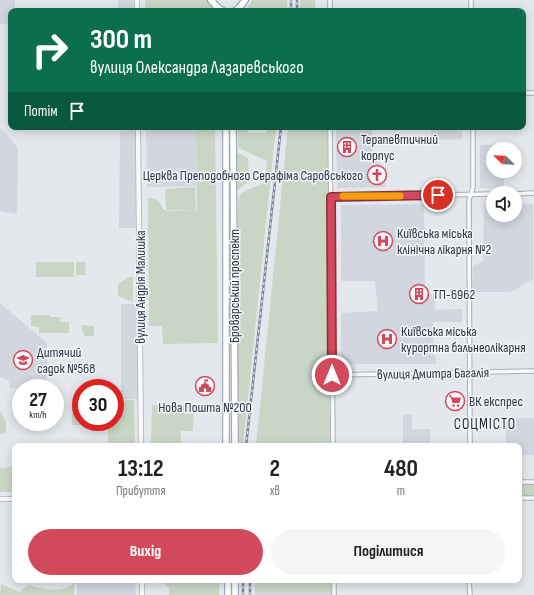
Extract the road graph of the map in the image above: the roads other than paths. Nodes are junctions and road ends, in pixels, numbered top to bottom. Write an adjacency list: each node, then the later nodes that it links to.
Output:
1 (211, 0): 3 (highway)
2 (245, 0): 4 (highway)
3 (218, 8)
4 (239, 8)
5 (138, 130): 18 (street, вулиця Андрія Малишка)
6 (226, 130): 19 (main road, Броварський проспект)
7 (233, 130): 20 (main road, Броварський проспект)
8 (330, 130): 14 (street)
9 (473, 130): 11 (street)
10 (534, 193): 13 (street)
11 (472, 194): 12 (street); 14 (street); 15 (street)
12 (486, 194)
13 (522, 194)
14 (331, 197): 17 (street)
15 (470, 372): 16 (street, вулиця Дмитра Багалія); 17 (street, вулиця Дмитра Багалія); 22 (street)
16 (534, 372)
17 (332, 375): 21 (street)
18 (141, 443)
19 (226, 443)
20 (235, 443)
21 (333, 443)
22 (470, 443)
23 (522, 482): 24 (street)
24 (534, 482)
25 (0, 498): 28 (street)
26 (522, 498): 27 (street)
27 (534, 498)
28 (12, 499)
29 (142, 583): 34 (street)
30 (228, 583): 35 (main road)
31 (235, 583): 36 (main road)
32 (334, 583): 37 (street)
33 (469, 583): 38 (street)
34 (142, 595)
35 (228, 595)
36 (235, 595)
37 (334, 595)
38 (470, 595)

